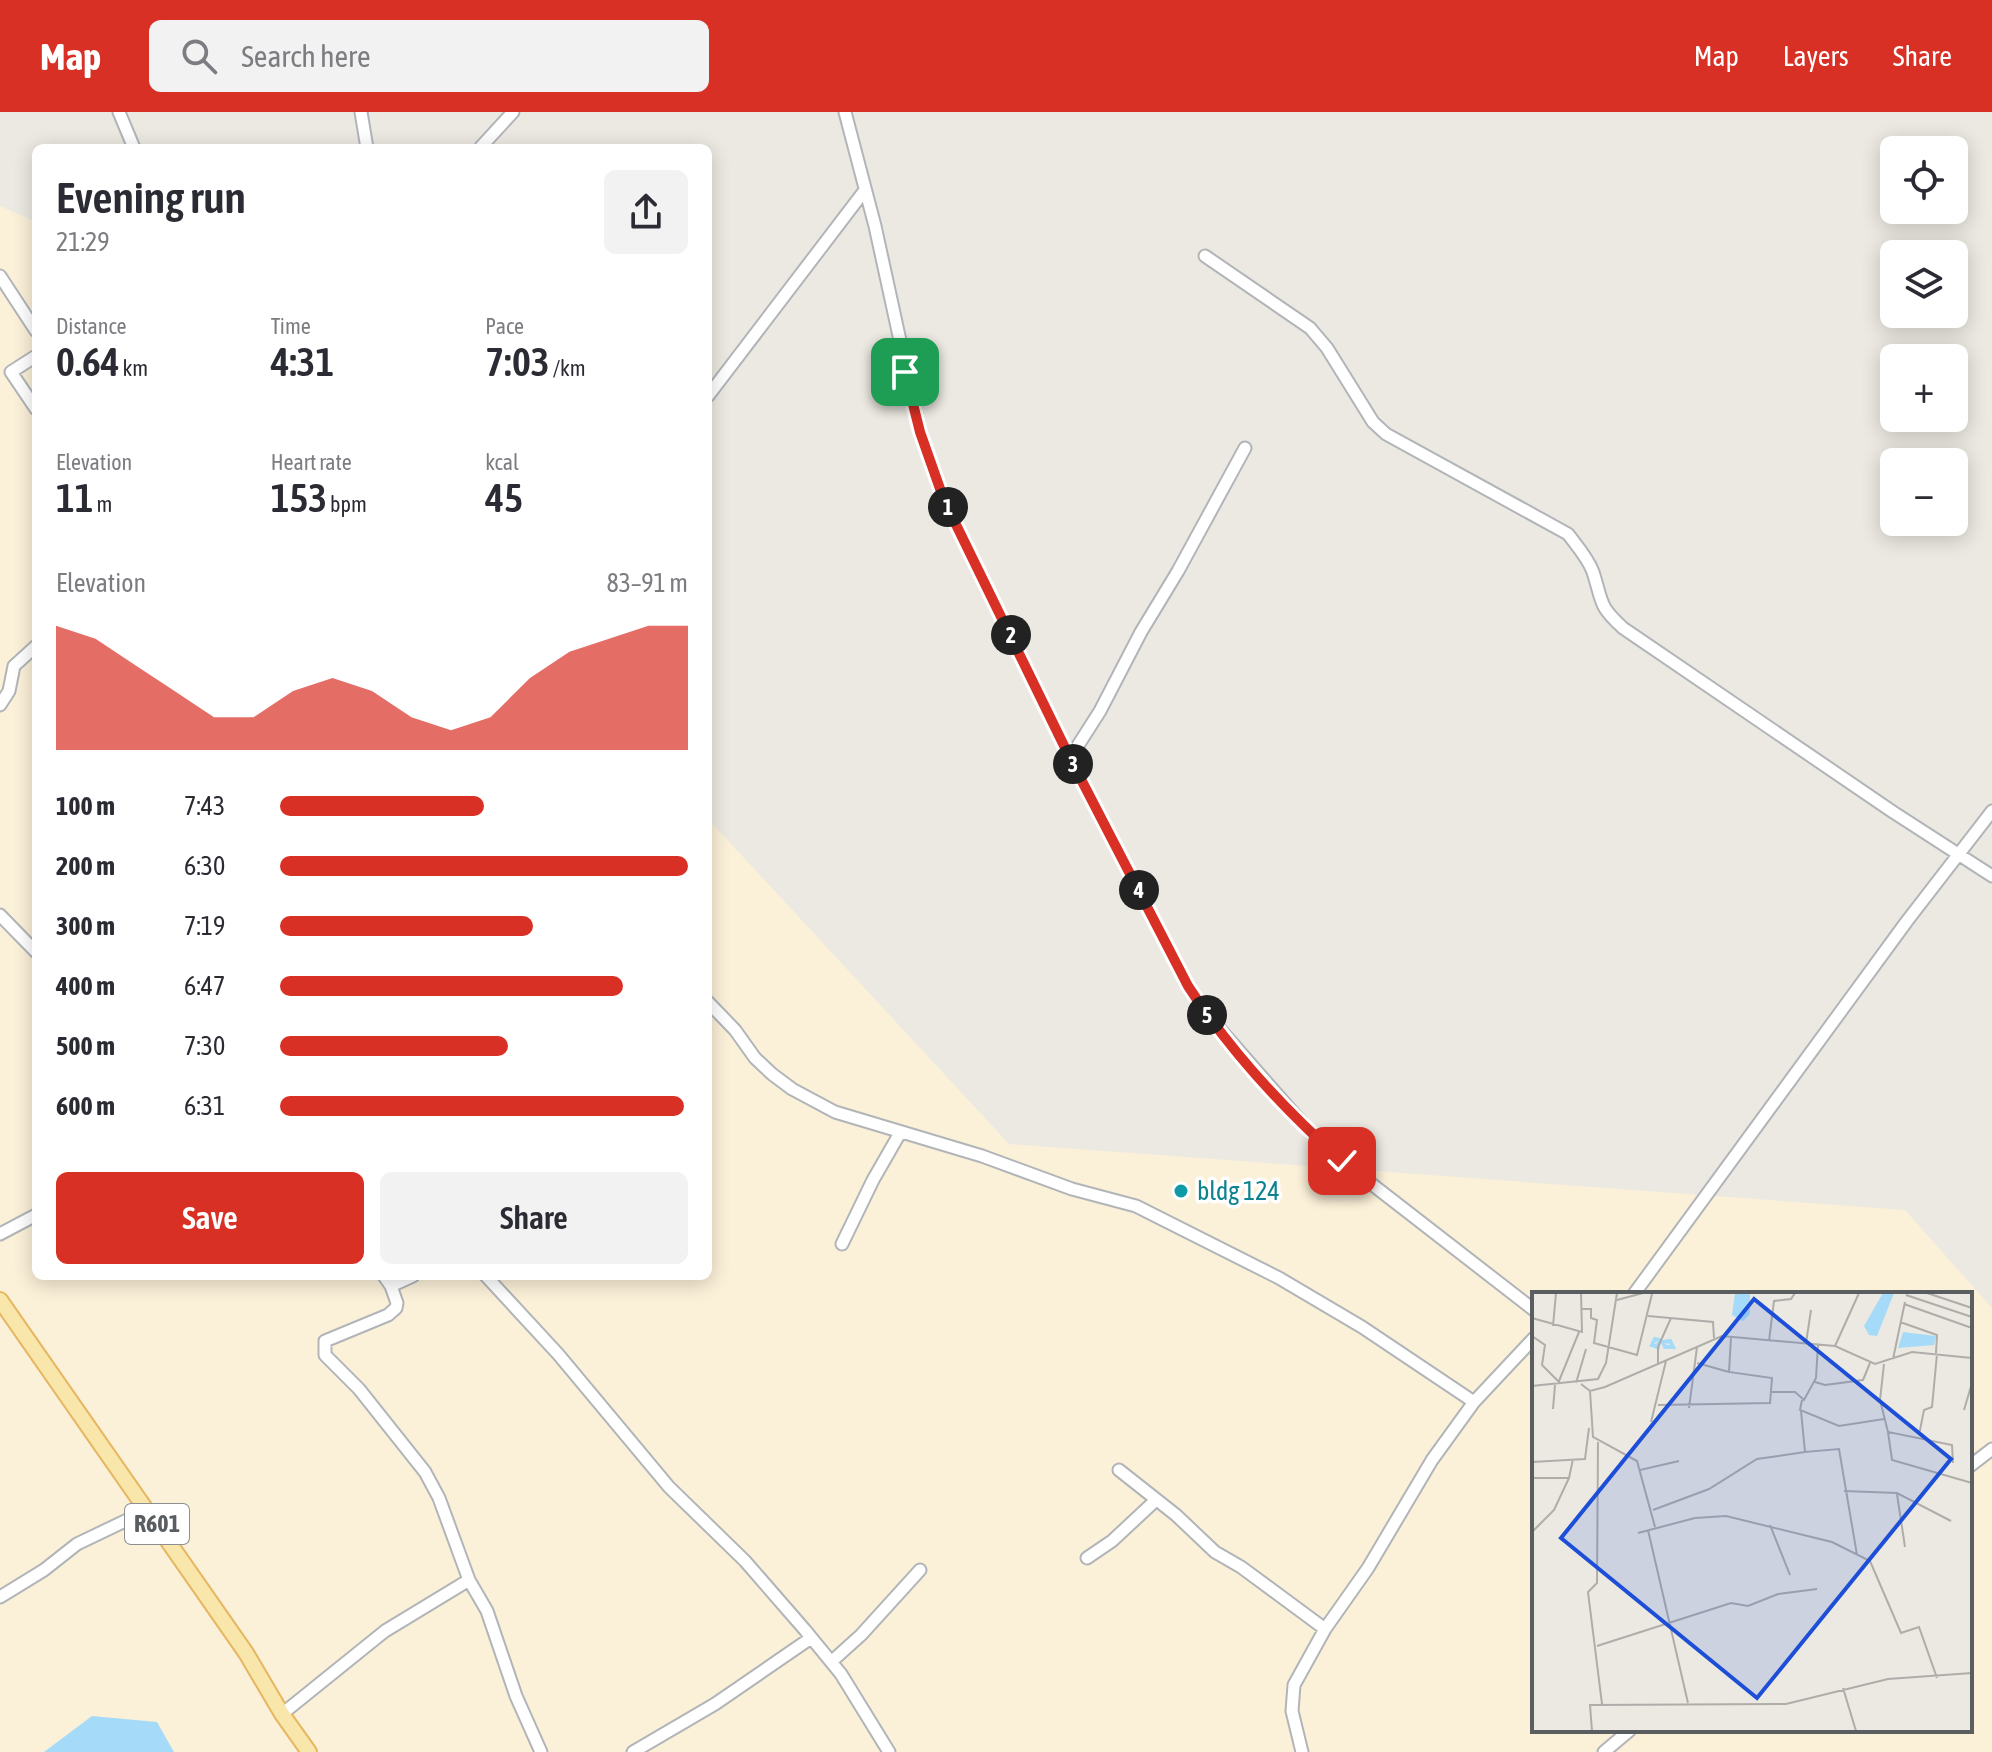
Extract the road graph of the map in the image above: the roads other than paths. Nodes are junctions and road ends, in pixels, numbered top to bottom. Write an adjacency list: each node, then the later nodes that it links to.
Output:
1 (119, 112): 5 (street)
2 (361, 112): 6 (street)
3 (513, 112): 7 (street)
4 (845, 112): 8 (street)
5 (132, 144)
6 (366, 144)
7 (484, 144)
8 (865, 190): 15 (street); 20 (street)
9 (1205, 256): 22 (street)
10 (0, 276): 11 (street)
11 (32, 325)
12 (32, 359): 13 (street)
13 (11, 372): 14 (street); 16 (street)
14 (0, 379)
15 (712, 391)
16 (32, 403)
17 (1245, 448): 20 (street)
18 (32, 650): 19 (street)
19 (0, 705)
20 (1070, 758): 35 (street)
21 (1992, 811): 22 (street)
22 (1958, 853): 23 (street); 33 (street)
23 (1992, 876)
24 (0, 915): 25 (street)
25 (32, 948)
26 (712, 1006): 27 (street)
27 (900, 1133): 30 (street); 38 (street)
28 (32, 1217): 29 (street)
29 (0, 1234)
30 (842, 1244)
31 (490, 1280): 49 (street)
32 (388, 1281): 46 (street)
33 (1635, 1292)
34 (0, 1300): 36 (main road, R601)
35 (1532, 1308)
36 (4, 1315): 43 (main road, R601)
37 (1532, 1340): 38 (street)
38 (1474, 1402): 48 (street)
39 (1992, 1449): 40 (street)
40 (1972, 1464)
41 (1119, 1470): 42 (street)
42 (1156, 1500): 44 (street); 48 (street)
43 (148, 1510): 47 (street); 51 (main road, R601)
44 (1087, 1558)
45 (920, 1570): 50 (street)
46 (469, 1580): 51 (street); 54 (street)
47 (0, 1597)
48 (1325, 1629): 57 (street)
49 (811, 1638): 50 (street); 55 (street)
50 (831, 1662): 56 (street)
51 (282, 1714): 53 (main road, R601)
52 (1628, 1732): 58 (street)
53 (309, 1752)
54 (541, 1752)
55 (633, 1752)
56 (889, 1752)
57 (1302, 1752)
58 (1604, 1752)

